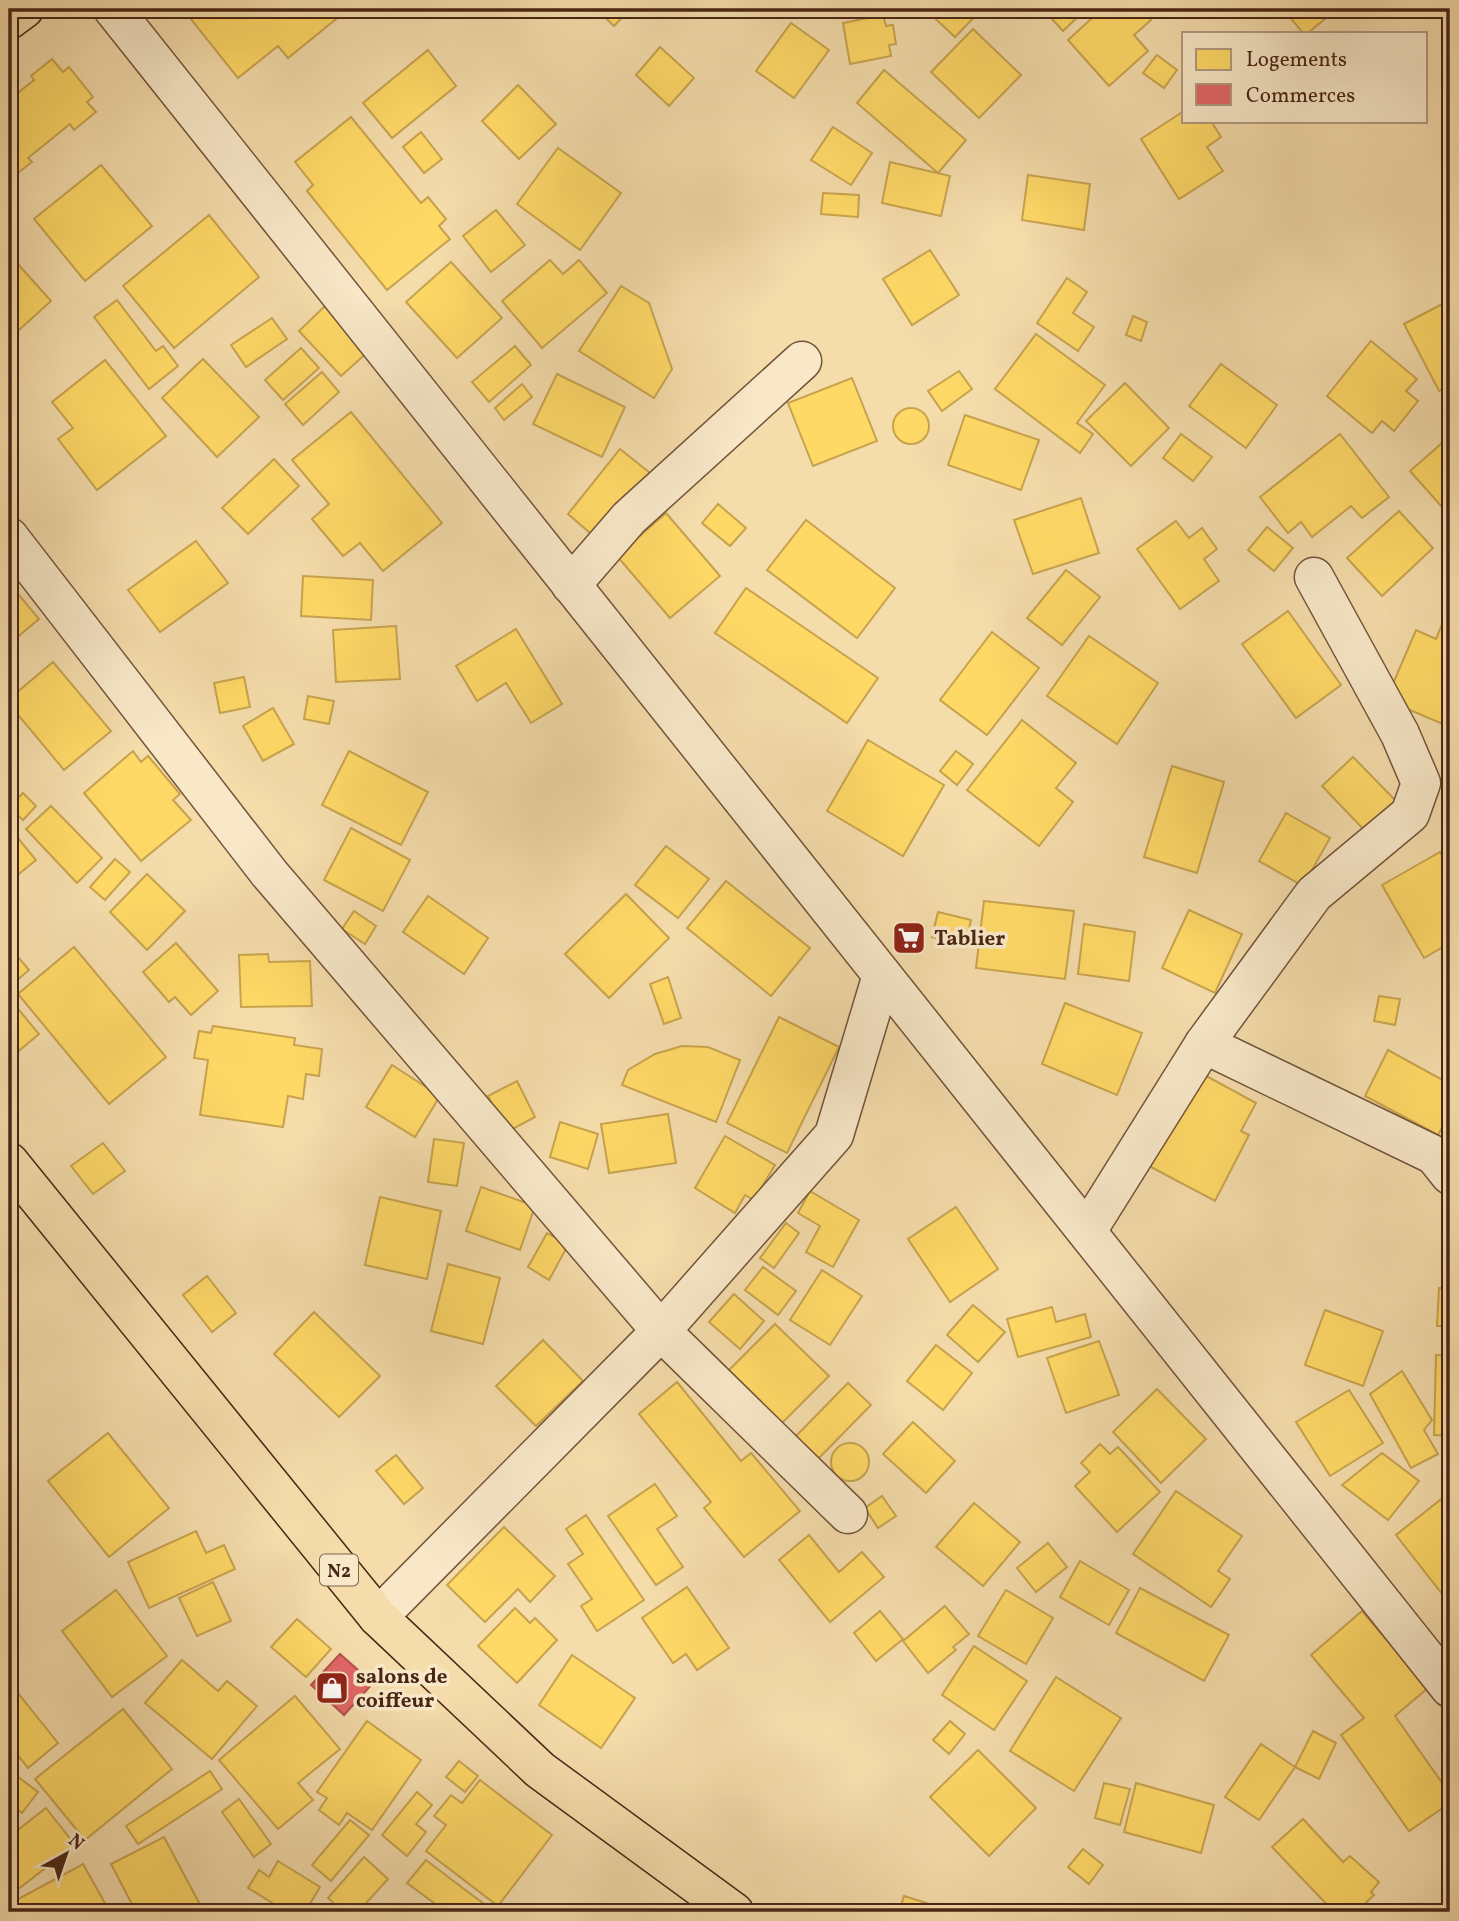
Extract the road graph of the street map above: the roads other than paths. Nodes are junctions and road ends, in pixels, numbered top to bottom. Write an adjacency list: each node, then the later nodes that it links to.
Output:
1 (24, 9): 3 (highway)
2 (113, 9): 7 (street)
3 (9, 20)
4 (803, 360): 7 (street)
5 (9, 537): 13 (street)
6 (1314, 577): 9 (street)
7 (571, 585): 8 (street)
8 (883, 975): 12 (street); 13 (street)
9 (1204, 1044): 11 (street); 12 (street)
10 (9, 1162): 15 (highway, N2)
11 (1450, 1175)
12 (1087, 1231): 16 (street)
13 (661, 1331): 14 (street); 15 (street)
14 (848, 1514)
15 (378, 1617): 17 (highway, N2)
16 (1450, 1688)
17 (733, 1912)

